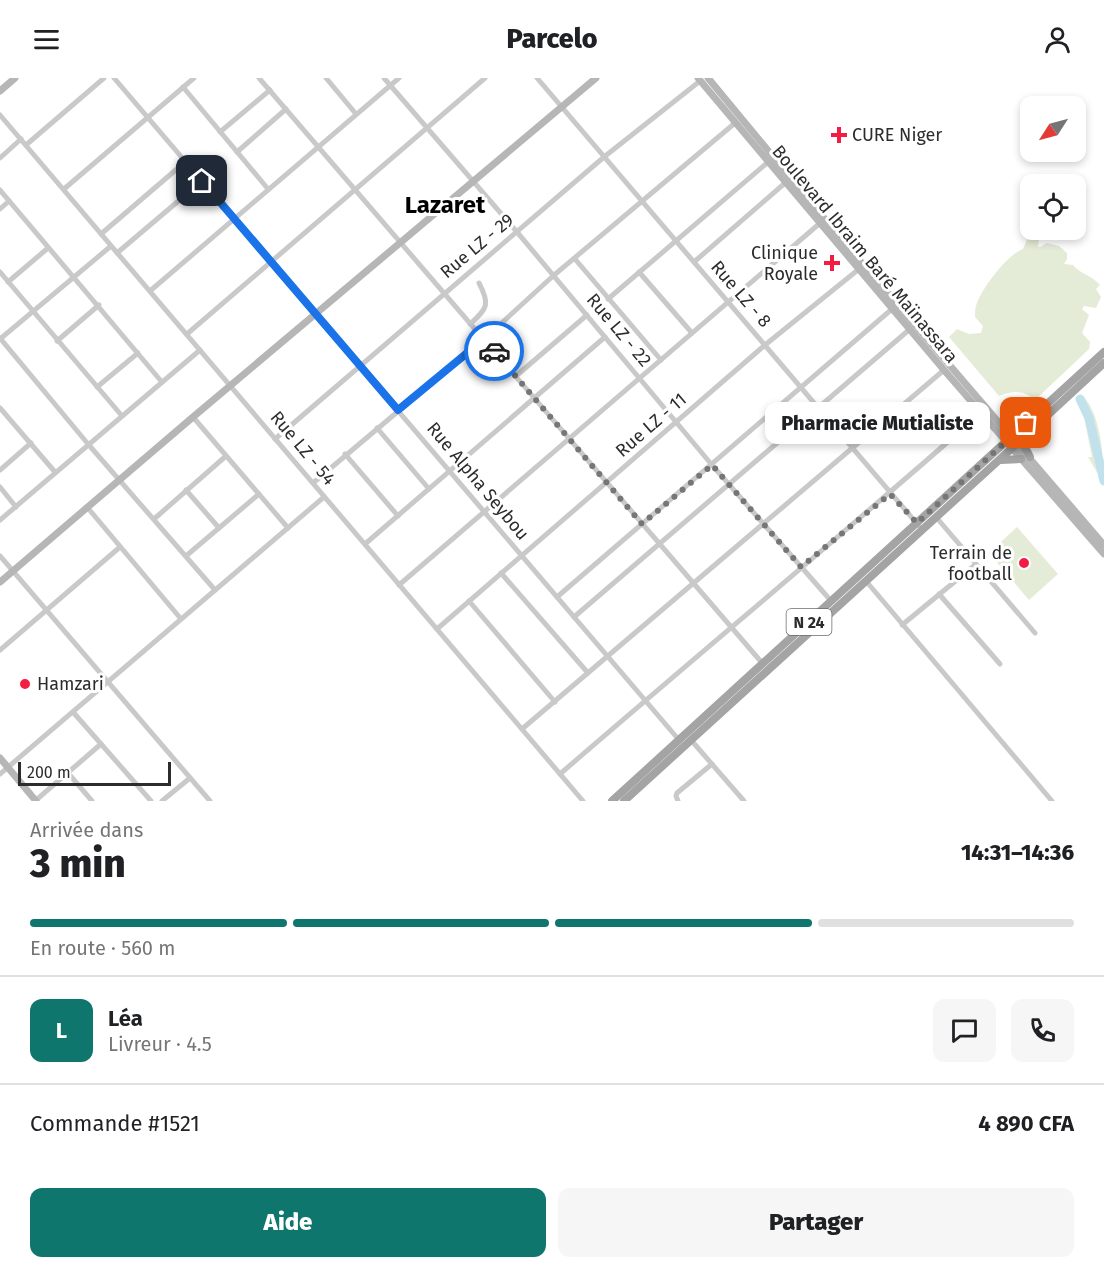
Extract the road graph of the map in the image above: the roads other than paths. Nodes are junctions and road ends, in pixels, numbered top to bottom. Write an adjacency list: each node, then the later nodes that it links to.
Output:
1 (15, 78): 16 (main road)
2 (104, 78): 26 (street)
3 (114, 78): 21 (street, Rue Alpha Seybou)
4 (194, 78): 14 (street)
5 (259, 78): 15 (street)
6 (326, 78): 19 (street)
7 (384, 78): 13 (street, Rue LZ - 22)
8 (399, 78): 13 (street)
9 (485, 78): 23 (street)
10 (537, 78): 17 (street, Rue LZ - 8)
11 (596, 78): 17 (main road)
12 (702, 79): 22 (main road, Boulevard Ibraim Baré Maïnassara); 29 (street, Rue LZ - 29); 105 (main road, Boulevard Ibraim Baré Maïnassara)
13 (391, 86): 19 (street); 23 (street, Rue LZ - 22)
14 (183, 87): 21 (street); 24 (street)
15 (270, 90): 18 (street); 24 (street)
16 (0, 91)
17 (562, 107): 29 (street, Rue LZ - 8); 34 (main road)
18 (286, 109): 27 (street); 28 (street)
19 (356, 114): 27 (street)
20 (0, 115): 25 (street, Rue LZ - 54)
21 (147, 117): 31 (street, Rue Alpha Seybou); 36 (street)
22 (735, 123): 32 (main road, Boulevard Ibraim Baré Maïnassara); 41 (street)
23 (427, 128): 34 (street, Rue LZ - 22); 39 (street)
24 (220, 132): 28 (street)
25 (21, 139): 26 (street, Rue LZ - 54); 30 (street)
26 (26, 145): 36 (street, Rue LZ - 54)
27 (318, 146): 37 (street); 39 (street)
28 (237, 152): 37 (street)
29 (604, 157): 41 (street, Rue LZ - 8); 45 (street, Rue LZ - 29)
30 (0, 158)
31 (185, 162): 33 (street, Rue Alpha Seybou); 46 (street)
32 (768, 163): 35 (main road, Boulevard Ibraim Baré Maïnassara); 47 (street)
33 (202, 181): 43 (street, Rue Alpha Seybou); 51 (street)
34 (474, 182): 45 (street, Rue LZ - 22); 48 (main road)
35 (785, 183): 44 (main road, Boulevard Ibraim Baré Maïnassara); 54 (street)
36 (64, 189): 46 (street, Rue LZ - 54)
37 (268, 189): 43 (street)
38 (0, 190): 40 (street)
39 (356, 190): 48 (street); 53 (street)
40 (9, 201): 42 (street); 50 (street)
41 (642, 201): 47 (street, Rue LZ - 8); 52 (street)
42 (0, 209)
43 (234, 218): 53 (street, Rue Alpha Seybou); 62 (street)
44 (819, 224): 55 (main road, Boulevard Ibraim Baré Maïnassara); 65 (street)
45 (517, 232): 58 (street, Rue LZ - 22); 63 (street, Rue LZ - 29)
46 (102, 234): 49 (street, Rue LZ - 54)
47 (676, 241): 54 (street, Rue LZ - 8); 57 (street)
48 (400, 242): 63 (street); 69 (main road)
49 (111, 246): 51 (street, Rue LZ - 54); 59 (street)
50 (48, 248): 59 (street); 60 (street)
51 (117, 252): 62 (street, Rue LZ - 54)
52 (575, 259): 58 (street); 64 (street)
53 (271, 262): 69 (street, Rue Alpha Seybou); 74 (street)
54 (694, 262): 65 (street, Rue LZ - 8)
55 (859, 269): 67 (main road, Boulevard Ibraim Baré Maïnassara); 79 (street, Rue LZ - 11)
56 (0, 272): 60 (street)
57 (639, 272): 64 (street); 73 (street)
58 (554, 276): 70 (street, Rue LZ - 22); 77 (street)
59 (74, 278): 66 (street); 68 (street)
60 (8, 282): 68 (street)
61 (478, 283): 71 (street)
62 (150, 291): 74 (street, Rue LZ - 54)
63 (444, 293): 71 (street); 85 (street, Rue LZ - 29)
64 (608, 299): 83 (street)
65 (728, 302): 73 (street); 79 (street, Rue LZ - 8)
66 (99, 305): 78 (street); 82 (street)
67 (892, 309): 72 (main road, Boulevard Ibraim Baré Maïnassara); 92 (street)
68 (33, 312): 76 (street); 78 (street)
69 (316, 314): 85 (street, Rue Alpha Seybou); 90 (main road)
70 (587, 315): 75 (street, Rue LZ - 22); 87 (street)
71 (471, 324): 77 (street)
72 (910, 329): 86 (main road, Boulevard Ibraim Baré Maïnassara); 94 (street)
73 (693, 333): 83 (street)
74 (187, 334): 80 (street, Rue LZ - 54)
75 (605, 337): 88 (street, Rue LZ - 22); 93 (street)
76 (0, 338): 107 (street)
77 (484, 339): 87 (street); 96 (street)
78 (57, 340): 91 (street)
79 (765, 345): 92 (street, Rue LZ - 8); 100 (street, Rue LZ - 11)
80 (200, 350): 89 (street); 90 (street, Rue LZ - 54)
81 (1104, 352): 105 (main road, N 24)
82 (138, 353): 89 (street); 91 (street)
83 (661, 360): 88 (street)
84 (1104, 363): 102 (main road, N 24)
85 (360, 366): 96 (street, Rue Alpha Seybou); 103 (street, Rue LZ - 29)
86 (944, 370): 97 (main road, Boulevard Ibraim Baré Maïnassara); 109 (street)
87 (516, 376): 93 (street)
88 (640, 379): 100 (street, Rue LZ - 22); 104 (street)
89 (161, 381): 98 (street)
90 (231, 386): 99 (main road); 103 (street, Rue LZ - 54)
91 (97, 387): 98 (street)
92 (802, 388): 94 (street, Rue LZ - 8); 115 (street)
93 (534, 398): 104 (street); 117 (street)
94 (819, 407): 109 (street, Rue LZ - 8); 122 (street)
95 (0, 408): 106 (street)
96 (398, 410): 101 (street); 117 (street, Rue Alpha Seybou)
97 (981, 413): 105 (main road, Boulevard Ibraim Baré Maïnassara); 127 (street)
98 (122, 416): 107 (street)
99 (193, 417): 111 (street); 119 (main road)
100 (677, 423): 115 (street, Rue LZ - 22); 120 (street, Rue LZ - 11)
101 (377, 428): 110 (street); 124 (street)
102 (1026, 436): 108 (main road, N 24); 112 (main road)
103 (275, 438): 121 (street, Rue LZ - 54)
104 (570, 439): 120 (street); 131 (street)
105 (1009, 439): 108 (main road, Boulevard Ibraim Baré Maïnassara); 138 (main road, N 24)
106 (31, 443): 116 (street); 118 (street)
107 (88, 444): 118 (street); 119 (street)
108 (1015, 446): 112 (main road); 113 (main road); 114 (main road, N 24)
109 (853, 448): 127 (street, Rue LZ - 8); 136 (street)
110 (345, 454): 121 (street); 132 (street)
111 (226, 456): 125 (street); 126 (street)
112 (1030, 457): 143 (main road)
113 (1021, 459): 114 (main road); 145 (main road)
114 (999, 460): 133 (main road, N 24)
115 (712, 465): 122 (street, Rue LZ - 22); 137 (street)
116 (0, 470)
117 (450, 471): 124 (street); 131 (street, Rue Alpha Seybou)
118 (55, 472): 129 (street)
119 (120, 480): 130 (main road); 134 (street)
120 (607, 482): 137 (street); 147 (street, Rue LZ - 11)
121 (313, 483): 128 (street, Rue LZ - 54)
122 (730, 484): 136 (street, Rue LZ - 22); 142 (street)
123 (0, 487): 129 (street)
124 (429, 489): 132 (street)
125 (186, 490): 134 (street); 139 (street)
126 (258, 494): 139 (street); 140 (street)
127 (890, 494): 138 (street, Rue LZ - 8); 150 (street)
128 (324, 496): 140 (street); 141 (street, Rue LZ - 54)
129 (16, 507): 135 (street)
130 (87, 507): 144 (street); 151 (main road)
131 (484, 511): 147 (street, Rue Alpha Seybou); 156 (street)
132 (398, 516): 141 (street)
133 (936, 517): 138 (main road, N 24); 149 (street)
134 (154, 519): 148 (street)
135 (0, 520)
136 (765, 523): 150 (street, Rue LZ - 22); 155 (street)
137 (642, 524): 142 (street); 159 (street)
138 (919, 526): 153 (main road, N 24); 161 (main road, N 24)
139 (219, 528): 148 (street)
140 (288, 528): 157 (street)
141 (365, 544): 156 (street, Rue LZ - 54)
142 (660, 544): 155 (street); 163 (street)
143 (1104, 544)
144 (120, 547): 162 (street); 164 (street)
145 (1104, 554)
146 (0, 555): 151 (street)
147 (522, 555): 152 (street, Rue LZ - 11); 159 (street, Rue Alpha Seybou)
148 (186, 556): 157 (street)
149 (975, 564): 158 (street); 168 (street)
150 (801, 567): 161 (street, Rue LZ - 22); 166 (street)
151 (13, 571): 154 (main road); 162 (street)
152 (501, 573): 160 (street, Rue LZ - 11); 173 (street)
153 (866, 581): 165 (street); 180 (main road, N 24)
154 (0, 582)
155 (694, 583): 166 (street); 170 (street)
156 (399, 585): 167 (street, Rue LZ - 54)
157 (215, 590): 164 (street)
158 (939, 594): 165 (street); 172 (street)
159 (558, 597): 163 (street, Rue Alpha Seybou)
160 (469, 601): 167 (street, Rue LZ - 11); 176 (street)
161 (832, 602): 171 (main road, N 24)
162 (47, 610): 169 (street); 174 (street)
163 (574, 616): 170 (street, Rue Alpha Seybou)
164 (181, 619): 174 (street)
165 (902, 625): 199 (street)
166 (732, 627): 171 (street); 175 (street)
167 (437, 629): 178 (street, Rue LZ - 54)
168 (1035, 633)
169 (0, 650)
170 (608, 656): 173 (street); 175 (street, Rue Alpha Seybou)
171 (764, 664): 179 (main road, N 24)
172 (1000, 664)
173 (588, 674): 176 (street)
174 (108, 682): 177 (street); 188 (street)
175 (645, 700): 179 (street, Rue Alpha Seybou); 187 (street)
176 (555, 702): 178 (street)
177 (73, 712): 181 (street); 184 (street)
178 (522, 729): 187 (street, Rue LZ - 54)
179 (679, 740): 195 (main road, N 24)
180 (691, 740): 183 (street); 196 (main road, N 24)
181 (101, 744): 186 (street); 191 (street)
182 (0, 759): 184 (main road)
183 (712, 765): 197 (street); 198 (street)
184 (8, 767): 185 (street); 189 (main road)
185 (0, 774)
186 (68, 774): 189 (street); 190 (street)
187 (560, 774): 194 (street, Rue LZ - 54)
188 (189, 777): 192 (street); 193 (street)
189 (36, 801)
190 (92, 801)
191 (151, 801)
192 (162, 801)
193 (210, 801)
194 (583, 801)
195 (612, 801)
196 (624, 801)
197 (678, 801)
198 (744, 801)
199 (1052, 801)

